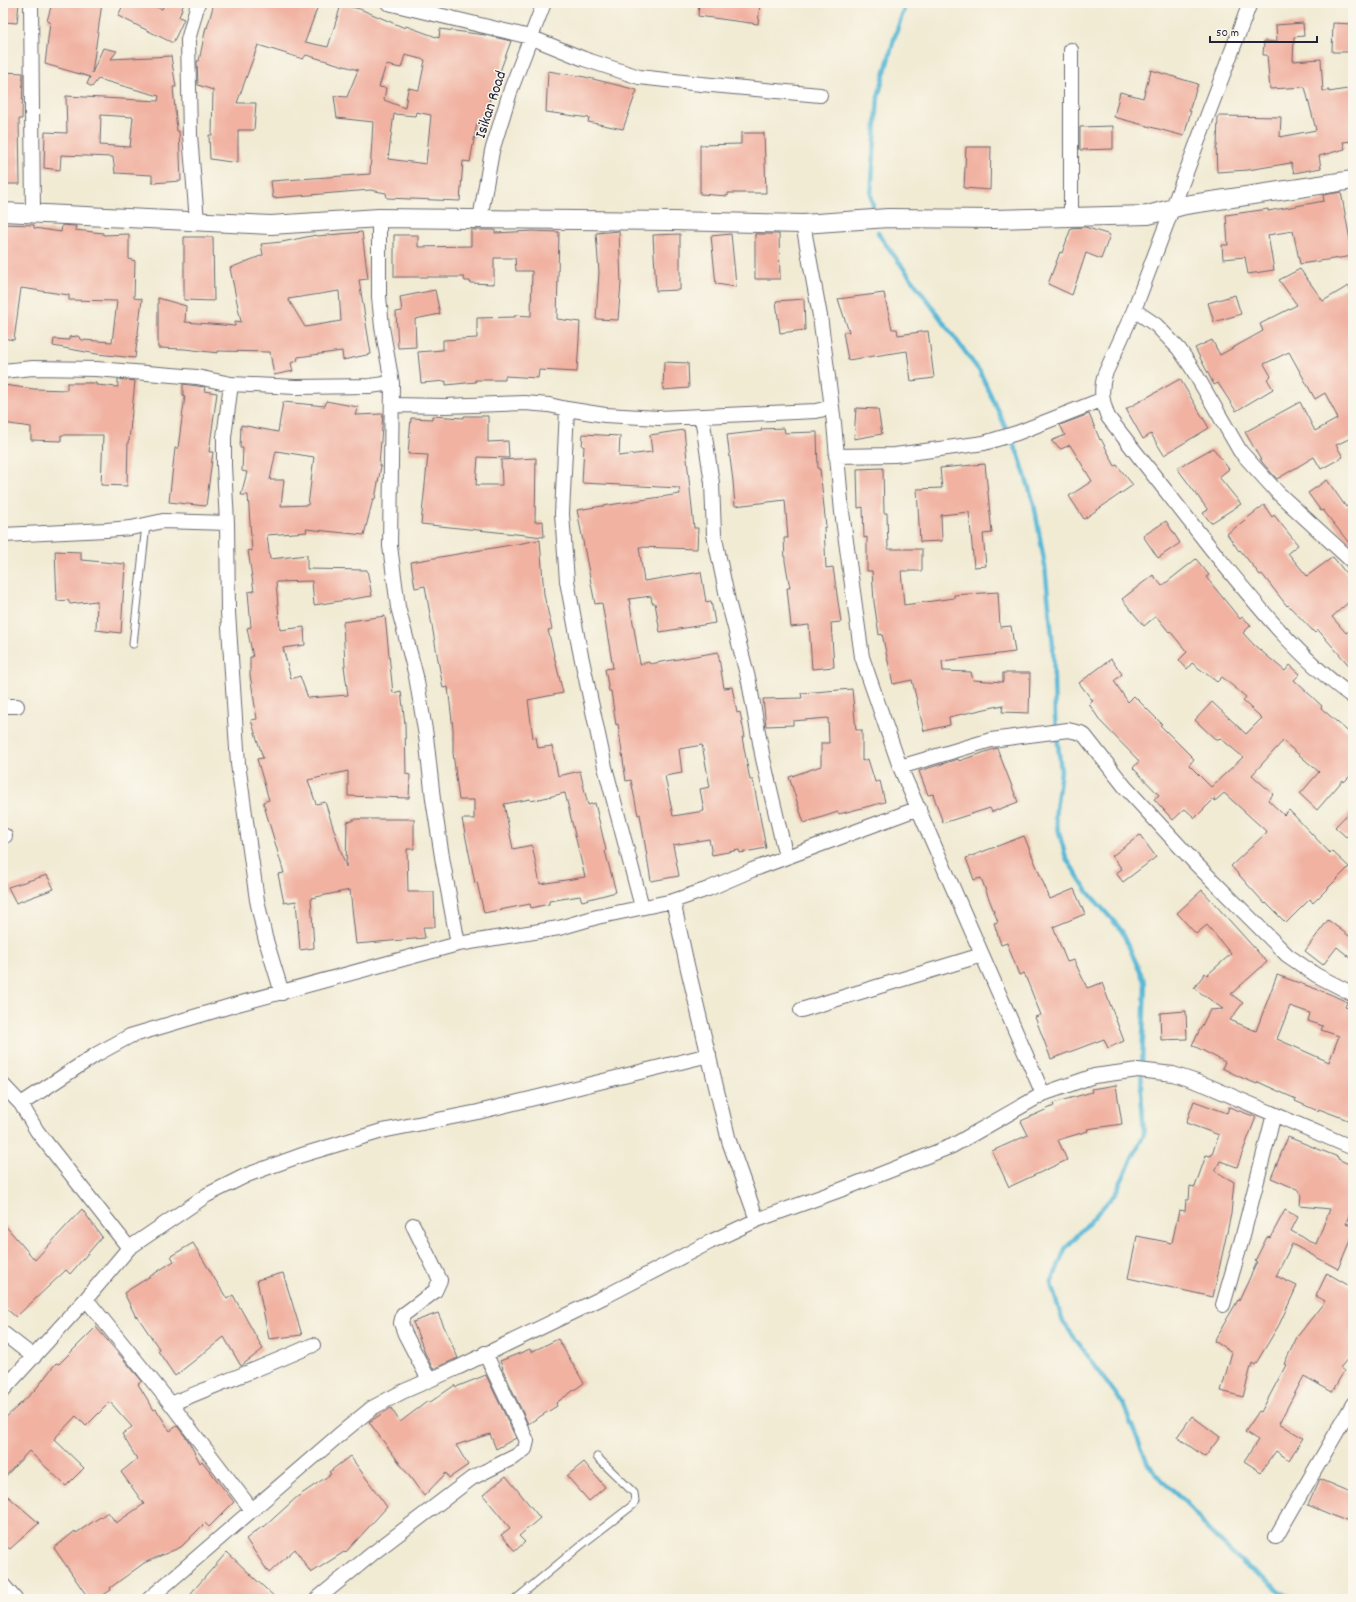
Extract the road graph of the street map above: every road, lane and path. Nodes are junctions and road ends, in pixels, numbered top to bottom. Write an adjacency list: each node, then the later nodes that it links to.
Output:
1 (31, 3): 12 (street)
2 (198, 3): 16 (street)
3 (388, 3): 6 (street)
4 (544, 3): 6 (street, Isikan Road)
5 (1250, 3): 10 (street)
6 (530, 37): 8 (street); 15 (street, Isikan Road)
7 (1071, 50): 13 (street)
8 (820, 95)
9 (1353, 180): 10 (street)
10 (1171, 210): 13 (street); 18 (street)
11 (3, 212): 12 (street)
12 (33, 213): 16 (street)
13 (1071, 217): 17 (street)
14 (379, 218): 15 (street); 16 (street); 20 (street)
15 (480, 220): 17 (street)
16 (197, 221)
17 (803, 224): 24 (street)
18 (1134, 310): 22 (street); 31 (street)
19 (3, 371): 21 (street)
20 (392, 383): 21 (street); 23 (street)
21 (232, 384): 28 (street)
22 (1101, 400): 27 (street); 33 (street)
23 (393, 405): 25 (street); 39 (street)
24 (832, 407): 26 (street); 27 (street)
25 (567, 409): 26 (street); 38 (street)
26 (702, 417): 36 (street)
27 (836, 456): 34 (street)
28 (227, 523): 29 (street); 41 (street)
29 (146, 525): 30 (street); 32 (lane)
30 (3, 535)
31 (1353, 562)
32 (133, 644)
33 (1353, 697)
34 (900, 767): 35 (street); 42 (street)
35 (919, 808): 36 (street); 40 (street)
36 (786, 858): 37 (street)
37 (673, 901): 38 (street); 44 (street)
38 (642, 907): 39 (street)
39 (458, 944): 41 (street)
40 (982, 955): 43 (street); 46 (street)
41 (282, 993): 47 (street)
42 (1353, 994)
43 (801, 1010)
44 (709, 1055): 50 (street); 52 (street)
45 (3, 1085): 47 (street)
46 (1043, 1094): 48 (street); 50 (street)
47 (21, 1104): 52 (street)
48 (1274, 1114): 49 (street); 54 (street)
49 (1353, 1148)
50 (757, 1220): 57 (street)
51 (413, 1225): 59 (street)
52 (129, 1248): 53 (street)
53 (86, 1299): 58 (street); 61 (street)
54 (1223, 1305)
55 (3, 1333): 58 (street)
56 (313, 1346): 61 (street)
57 (485, 1353): 59 (street); 69 (street)
58 (34, 1357): 60 (street)
59 (430, 1380): 64 (street)
60 (3, 1390)
61 (171, 1404): 64 (street)
62 (1353, 1404): 65 (street)
63 (597, 1457): 70 (lane)
64 (252, 1510): 68 (street)
65 (1276, 1537)
66 (3, 1585): 67 (street)
67 (15, 1599)
68 (149, 1599)
69 (317, 1599)
70 (516, 1599)

